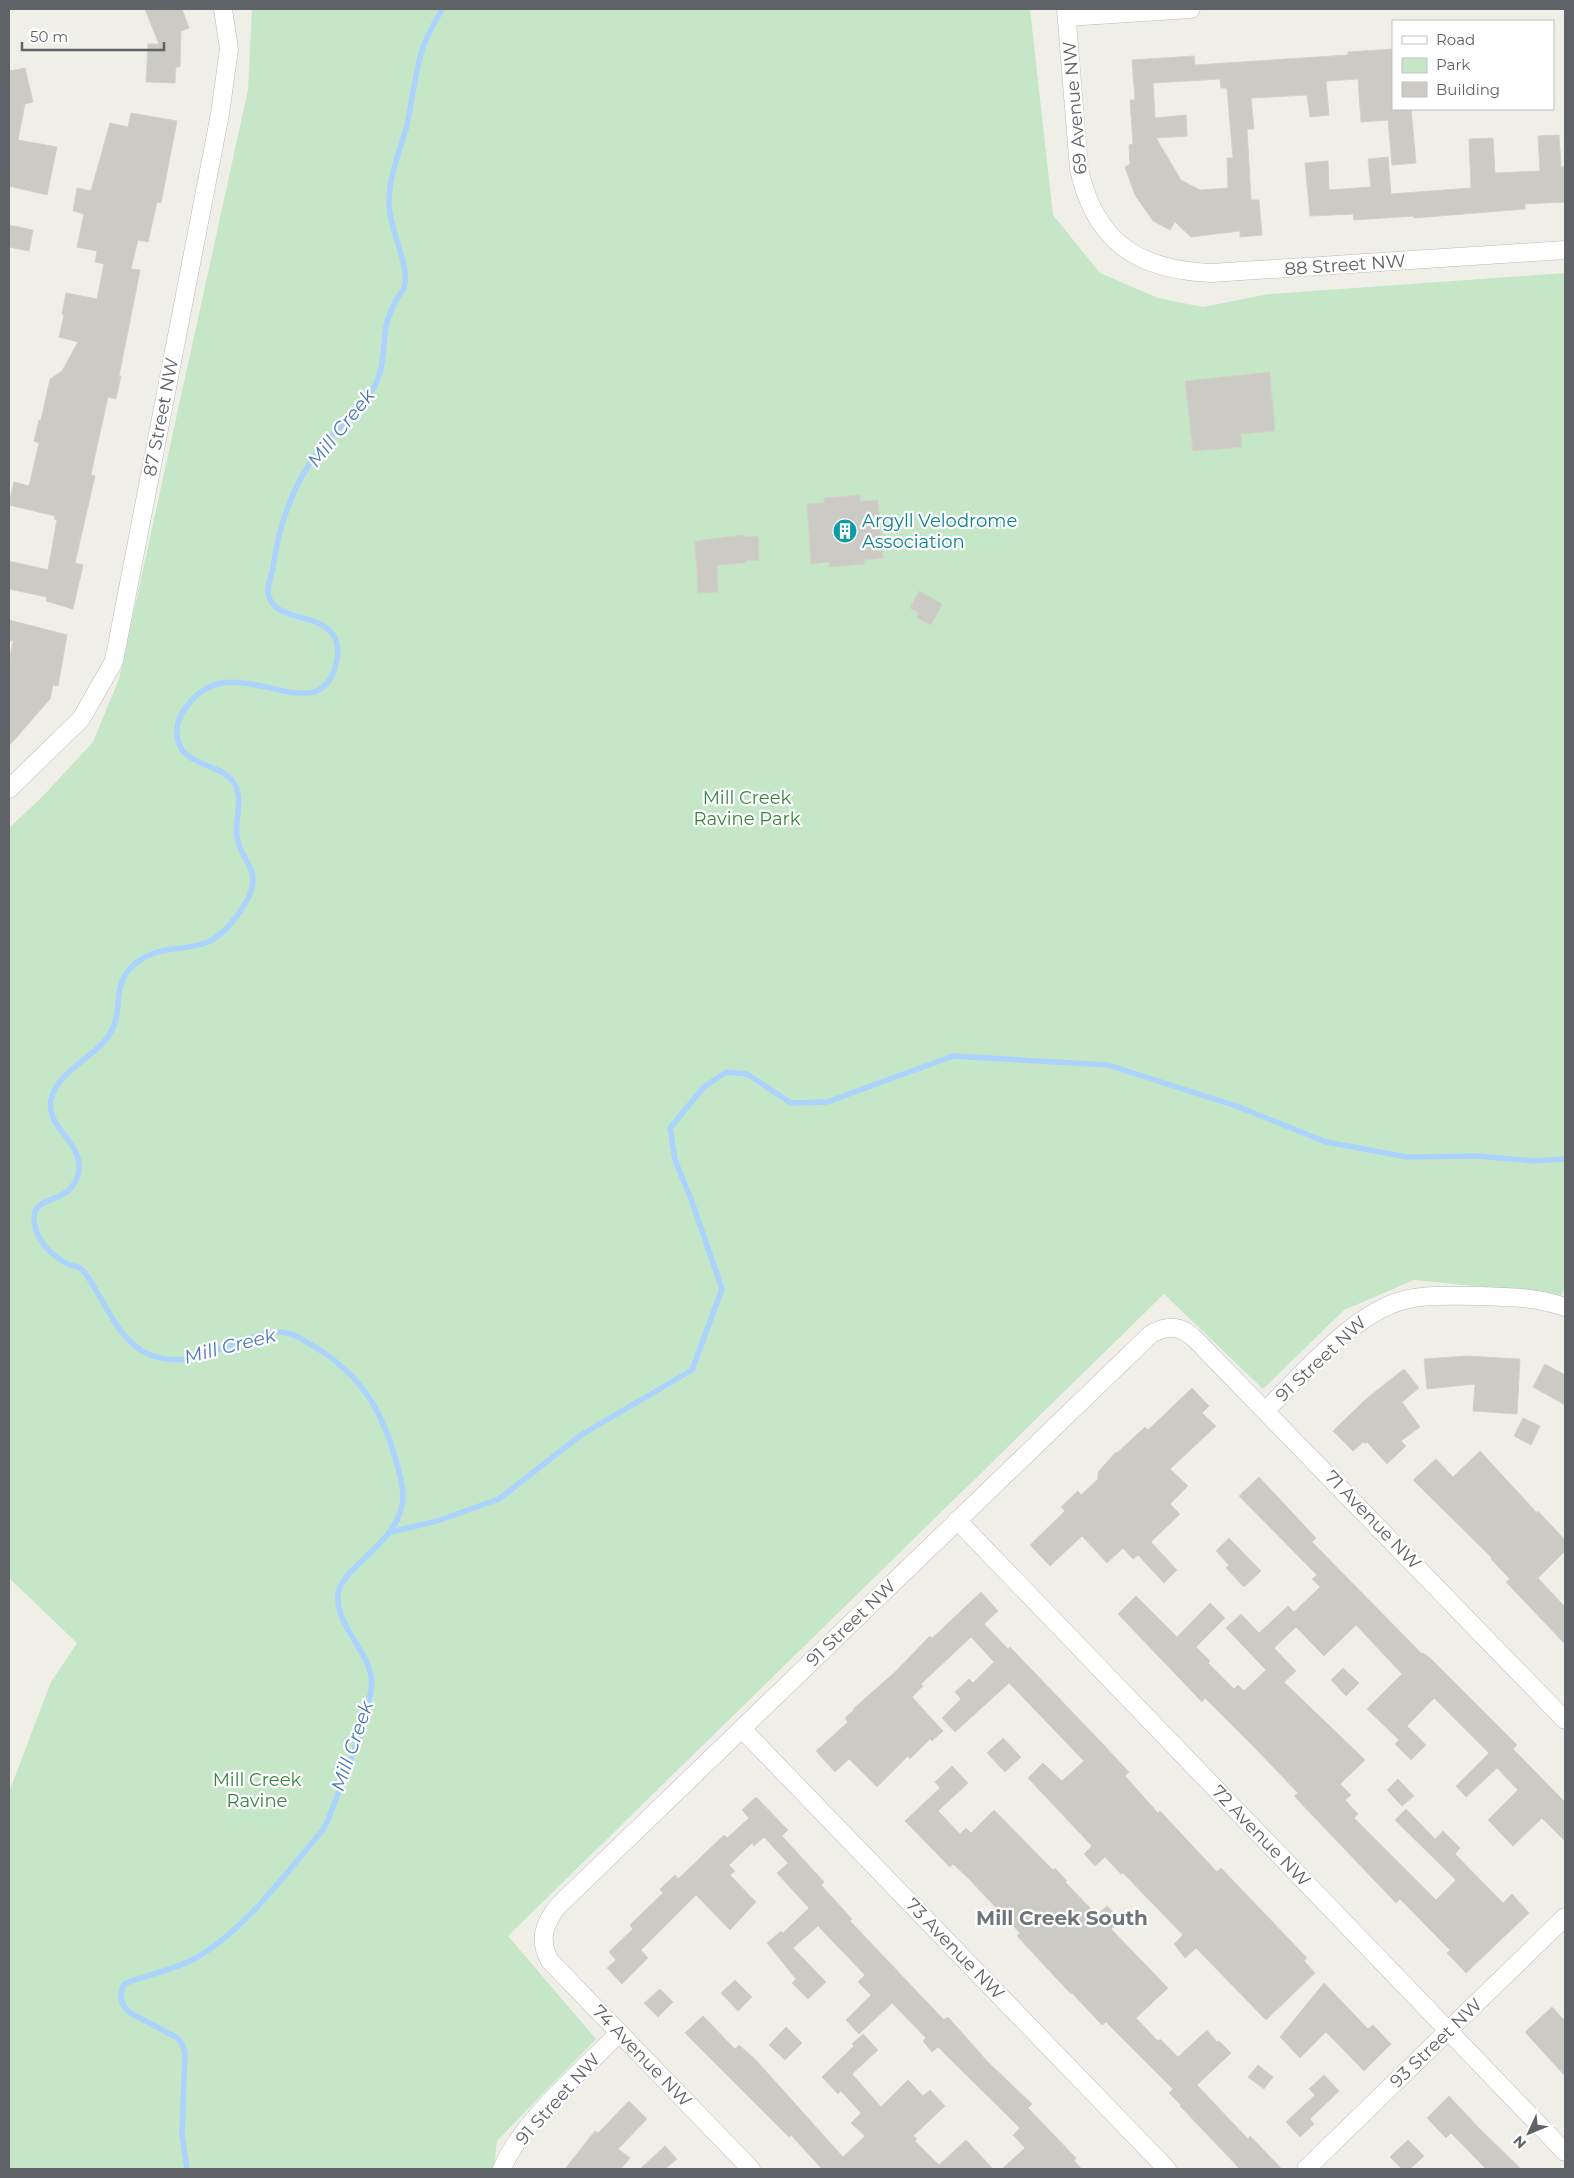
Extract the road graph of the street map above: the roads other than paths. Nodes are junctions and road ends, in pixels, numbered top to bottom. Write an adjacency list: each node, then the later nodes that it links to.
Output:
1 (223, 9): 6 (street, 87 Street NW)
2 (1190, 9): 3 (street)
3 (1067, 13): 5 (street, 69 Avenue NW)
4 (1565, 250): 5 (street, 88 Street NW)
5 (1128, 252)
6 (9, 789)
7 (1565, 1307): 9 (street, 91 Street NW)
8 (1175, 1327): 9 (street, 71 Avenue NW); 10 (street, 91 Street NW)
9 (1266, 1410): 11 (street, 71 Avenue NW)
10 (957, 1520): 12 (street, 91 Street NW); 15 (street, 72 Avenue NW)
11 (1565, 1720)
12 (742, 1729): 14 (street, 91 Street NW); 20 (street, 73 Avenue NW)
13 (1565, 1917): 15 (street, 93 Street NW)
14 (543, 1938): 16 (street, 74 Avenue NW)
15 (1449, 2031): 17 (street, 72 Avenue NW); 21 (street, 93 Street NW)
16 (619, 2033): 18 (street, 91 Street NW); 19 (street, 74 Avenue NW)
17 (1565, 2152)
18 (502, 2169)
19 (751, 2169)
20 (1167, 2169)
21 (1306, 2169)

